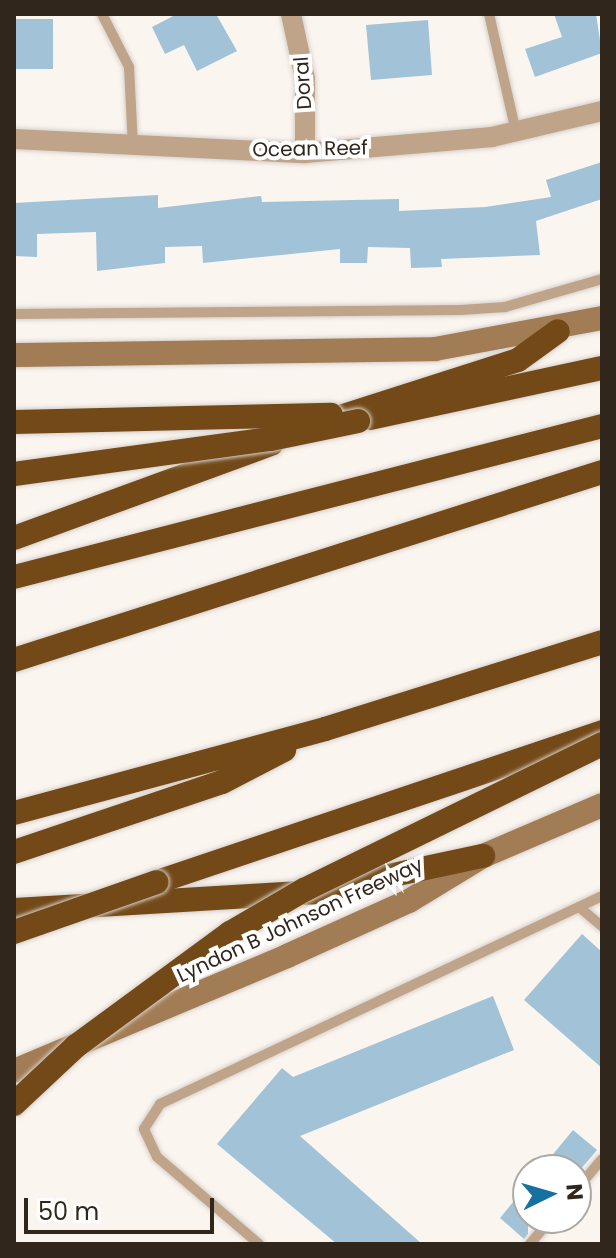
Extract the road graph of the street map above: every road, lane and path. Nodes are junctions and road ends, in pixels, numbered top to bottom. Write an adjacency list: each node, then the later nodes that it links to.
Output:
1 (102, 14): 7 (lane)
2 (291, 14): 8 (street, Doral)
3 (489, 14): 5 (lane)
4 (602, 111): 5 (street, Ocean Reef)
5 (516, 132): 8 (street, Ocean Reef)
6 (14, 139): 7 (street, Ocean Reef)
7 (133, 145): 8 (street, Ocean Reef)
8 (305, 153)
9 (602, 279): 10 (lane)
10 (14, 314)
11 (602, 318): 12 (main road)
12 (558, 331): 13 (main road); 20 (highway)
13 (14, 355)
14 (602, 368): 15 (highway)
15 (358, 417): 16 (highway, bridge); 19 (highway, bridge)
16 (14, 422)
17 (602, 426): 21 (highway)
18 (602, 472): 23 (highway)
19 (14, 474)
20 (14, 538)
21 (14, 577)
22 (602, 642): 24 (highway)
23 (14, 660)
24 (325, 729): 28 (highway); 29 (highway)
25 (602, 732): 35 (highway, bridge)
26 (602, 744): 37 (highway, bridge)
27 (602, 805): 30 (main road, Lyndon B Johnson Freeway)
28 (14, 813)
29 (14, 852)
30 (483, 856): 33 (highway); 36 (main road, Lyndon B Johnson Freeway)
31 (602, 896): 32 (lane)
32 (579, 907): 34 (lane); 38 (lane)
33 (14, 910)
34 (602, 926)
35 (14, 932)
36 (14, 1071)
37 (14, 1104)
38 (259, 1244)

